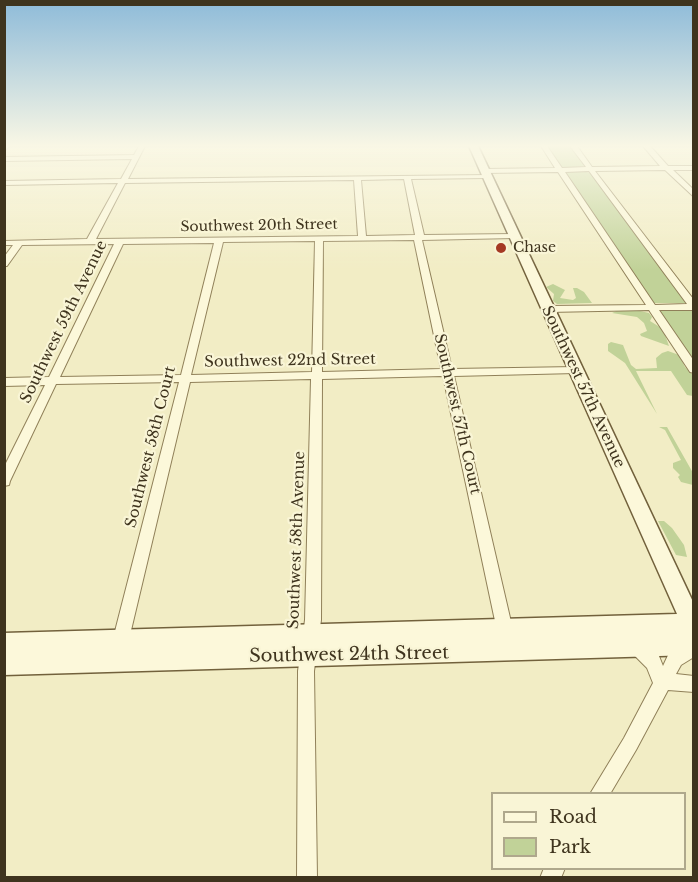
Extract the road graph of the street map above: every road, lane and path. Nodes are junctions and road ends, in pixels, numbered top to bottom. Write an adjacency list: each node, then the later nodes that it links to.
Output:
1 (120, 187): 13 (street, Southwest 59th Avenue)
2 (358, 187): 10 (street)
3 (409, 187): 8 (street, Southwest 57th Court)
4 (492, 187): 7 (main road, Southwest 57th Avenue)
5 (571, 187): 17 (street)
6 (603, 187): 18 (street)
7 (514, 236): 8 (street, Southwest 20th Street); 19 (main road, Southwest 57th Avenue)
8 (419, 237): 10 (street, Southwest 20th Street); 22 (street, Southwest 57th Court)
9 (319, 238): 10 (street, Southwest 20th Street); 11 (street, Southwest 20th Street); 23 (street, Southwest 58th Avenue)
10 (362, 238)
11 (219, 240): 12 (street, Southwest 20th Street); 24 (street, Southwest 58th Court)
12 (120, 241): 13 (street, Southwest 20th Street); 25 (street, Southwest 59th Avenue)
13 (90, 242): 15 (street, Southwest 20th Street)
14 (4, 243): 15 (street, Southwest 20th Street)
15 (19, 243): 16 (street)
16 (4, 264)
17 (652, 307): 18 (street); 19 (street); 21 (street)
18 (693, 307)
19 (548, 309): 20 (main road, Southwest 57th Avenue)
20 (576, 370): 22 (street, Southwest 22nd Street); 28 (main road, Southwest 57th Avenue)
21 (693, 370)
22 (448, 373): 23 (street, Southwest 22nd Street); 29 (street, Southwest 57th Court)
23 (317, 375): 24 (street, Southwest 22nd Street); 31 (street, Southwest 58th Avenue)
24 (186, 378): 25 (street, Southwest 22nd Street); 33 (street, Southwest 58th Court)
25 (53, 381): 26 (street, Southwest 22nd Street); 27 (street, Southwest 59th Avenue)
26 (4, 382)
27 (4, 481)
28 (693, 636): 29 (main road, Southwest 24th Street); 32 (main road, Southwest 24th Street); 35 (street)
29 (507, 640): 31 (main road, Southwest 24th Street); 32 (main road, Southwest 24th Street)
30 (4, 644): 33 (main road, Southwest 24th Street)
31 (309, 645): 33 (main road, Southwest 24th Street); 38 (street, Southwest 58th Avenue)
32 (637, 647): 35 (street)
33 (118, 651): 34 (main road, Southwest 24th Street)
34 (4, 664)
35 (661, 681): 36 (street); 37 (street)
36 (693, 684)
37 (600, 792)
38 (307, 878)

